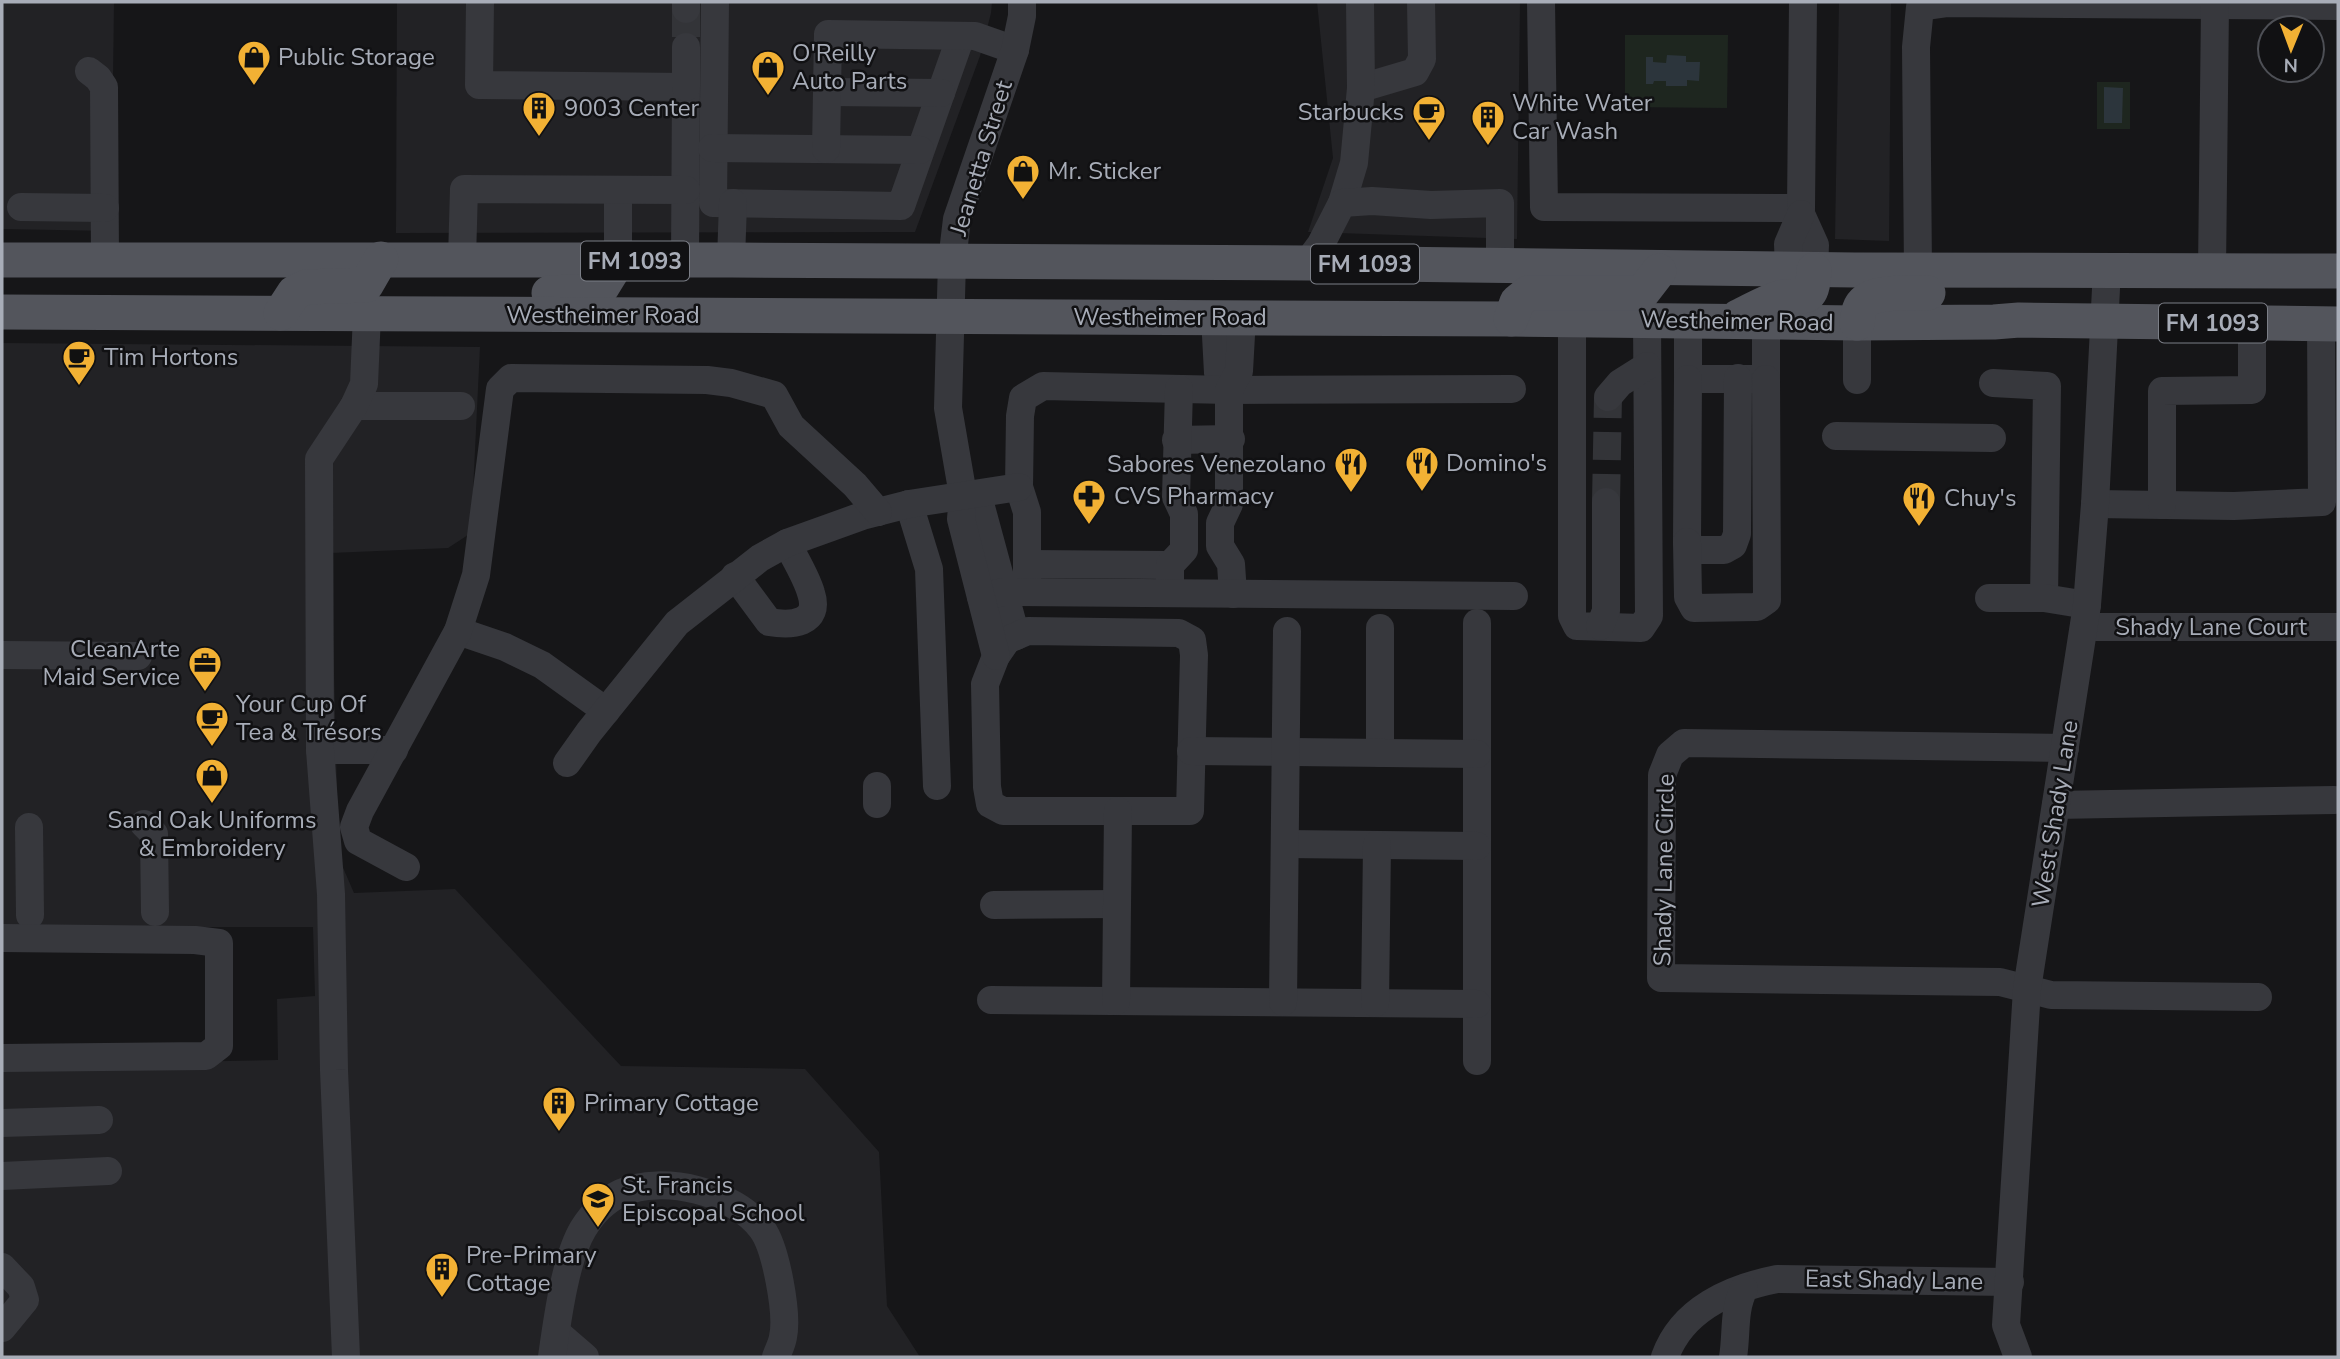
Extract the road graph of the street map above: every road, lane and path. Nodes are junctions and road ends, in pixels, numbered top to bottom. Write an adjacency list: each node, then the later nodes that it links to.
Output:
1 (480, 2): 14 (street)
2 (715, 2): 18 (street)
3 (1022, 2): 12 (street, Jeanetta Street)
4 (1360, 2): 15 (street)
5 (1421, 2): 15 (street)
6 (1541, 2): 27 (street)
7 (1803, 2): 27 (street)
8 (2215, 5): 9 (street); 41 (street); 43 (street)
9 (2338, 6)
10 (961, 36): 12 (street); 16 (street); 17 (street)
11 (686, 47): 14 (street)
12 (1015, 50): 35 (street, Jeanetta Street)
13 (89, 71): 26 (street)
14 (686, 88): 22 (street)
15 (1361, 88): 24 (street)
16 (827, 92): 17 (street); 19 (street)
17 (941, 93): 20 (street)
18 (712, 148): 19 (street); 23 (street)
19 (826, 149): 20 (street)
20 (920, 150): 23 (street)
21 (618, 190): 22 (street); 31 (street); 33 (street)
22 (686, 190): 34 (street)
23 (733, 203): 32 (street)
24 (1342, 203): 36 (street); 37 (street)
25 (21, 207): 26 (street)
26 (105, 208): 28 (street)
27 (1801, 211): 40 (street)
28 (105, 259): 29 (main road, Westheimer Road / FM 1093); 30 (main road, Westheimer Road / FM 1093)
29 (381, 259): 31 (main road, Westheimer Road / FM 1093); 46 (main road)
30 (2, 260)
31 (462, 260): 33 (main road, Westheimer Road / FM 1093)
32 (731, 260): 34 (main road, Westheimer Road / FM 1093); 35 (main road, Westheimer Road / FM 1093)
33 (618, 261): 34 (main road, Westheimer Road / FM 1093); 48 (main road)
34 (685, 261)
35 (951, 261): 36 (main road, Westheimer Road / FM 1093); 49 (street, Jeanetta Street)
36 (1307, 263): 37 (main road, Westheimer Road / FM 1093)
37 (1500, 266): 38 (main road, Westheimer Road / FM 1093); 50 (main road)
38 (1661, 269): 40 (main road, Westheimer Road / FM 1093); 51 (main road)
39 (2107, 269): 42 (main road, Westheimer Road / FM 1093); 43 (main road, Westheimer Road / FM 1093); 58 (street, West Shady Lane)
40 (1802, 270): 41 (main road, Westheimer Road / FM 1093); 55 (main road)
41 (1918, 270): 42 (main road, Westheimer Road / FM 1093)
42 (2006, 270): 59 (main road)
43 (2212, 270): 44 (main road, Westheimer Road / FM 1093)
44 (2338, 271)
45 (2, 312): 46 (main road, Westheimer Road / FM 1093)
46 (281, 313): 47 (main road, Westheimer Road / FM 1093)
47 (367, 314): 48 (main road, Westheimer Road / FM 1093); 71 (street)
48 (472, 314): 49 (main road, Westheimer Road / FM 1093)
49 (951, 316): 50 (main road, Westheimer Road / FM 1093); 78 (street, Jeanetta Street)
50 (1228, 317): 51 (main road, Westheimer Road / FM 1093); 69 (street)
51 (1511, 318): 52 (main road, Westheimer Road / FM 1093)
52 (1572, 319): 53 (main road, Westheimer Road / FM 1093); 97 (street)
53 (1647, 320): 54 (main road, Westheimer Road / FM 1093); 61 (street)
54 (1688, 320): 55 (main road, Westheimer Road / FM 1093); 63 (street)
55 (1731, 320): 57 (main road, Westheimer Road / FM 1093)
56 (2333, 320): 60 (main road, Westheimer Road / FM 1093); 82 (street)
57 (1766, 322): 59 (main road, Westheimer Road / FM 1093); 64 (street)
58 (2106, 322): 59 (main road, Westheimer Road / FM 1093); 60 (main road, Westheimer Road / FM 1093); 81 (street, West Shady Lane)
59 (1857, 323): 65 (street)
60 (2252, 323): 82 (street)
61 (1647, 366): 70 (street); 97 (street)
62 (1738, 378): 63 (street); 64 (street); 84 (street)
63 (1688, 379): 84 (street)
64 (1766, 379): 84 (street)
65 (1857, 380)
66 (1993, 383): 94 (street)
67 (1179, 389): 69 (street); 76 (street); 77 (street)
68 (1512, 389): 69 (street)
69 (1229, 390): 75 (street)
70 (1608, 397)
71 (354, 406): 72 (street); 108 (street)
72 (461, 406)
73 (1836, 436): 74 (street)
74 (1992, 438)
75 (1231, 439): 76 (street); 91 (street)
76 (1177, 440): 87 (street)
77 (1019, 487): 78 (street); 86 (street)
78 (963, 495): 80 (street); 90 (street, Jeanetta Street)
79 (1606, 502): 97 (street)
80 (909, 504): 83 (street); 115 (street)
81 (2095, 504): 82 (street); 95 (street, West Shady Lane)
82 (2162, 505)
83 (878, 512): 85 (street); 100 (street)
84 (1687, 542)
85 (787, 543): 88 (street); 88 (street)
86 (1027, 564): 87 (street); 90 (street)
87 (1170, 565): 89 (street)
88 (735, 576): 106 (street)
89 (1170, 593): 90 (street); 91 (street)
90 (1003, 594): 102 (street); 105 (street)
91 (1233, 594): 92 (street)
92 (1514, 596)
93 (1989, 598): 94 (street, Shady Lane Court)
94 (2044, 598): 95 (street, Shady Lane Court)
95 (2085, 616): 98 (street, Shady Lane Court); 107 (street, West Shady Lane)
96 (1476, 623): 113 (street)
97 (1600, 626)
98 (2338, 627)
99 (1380, 628): 112 (street)
100 (458, 631): 106 (street); 109 (street)
101 (1287, 631): 111 (street)
102 (1016, 636): 105 (street); 110 (street)
103 (2, 655): 104 (street)
104 (138, 656)
105 (996, 656): 118 (street)
106 (606, 711): 114 (street)
107 (2065, 748): 117 (street, West Shady Lane); 130 (street, Shady Lane Circle)
108 (320, 750): 109 (street); 149 (street)
109 (394, 750): 124 (street)
110 (1191, 751): 111 (street); 118 (street)
111 (1286, 752): 112 (street); 121 (street)
112 (1380, 753): 113 (street)
113 (1477, 754): 123 (street)
114 (567, 763)
115 (934, 792)
116 (2334, 800): 117 (street)
117 (2056, 805): 130 (street, West Shady Lane)
118 (1118, 811): 125 (street)
119 (144, 824): 127 (street)
120 (29, 827): 128 (street)
121 (1285, 844): 122 (street); 134 (street)
122 (1377, 845): 123 (street); 135 (street)
123 (1477, 846): 136 (street)
124 (406, 867)
125 (1117, 904): 126 (street); 133 (street)
126 (994, 905)
127 (155, 912)
128 (30, 915)
129 (2, 937): 137 (street)
130 (2027, 989): 131 (street); 144 (street, West Shady Lane)
131 (2258, 997)
132 (991, 1000): 133 (street)
133 (1116, 1001): 134 (street)
134 (1283, 1002): 135 (street)
135 (1375, 1003): 136 (street)
136 (1476, 1004): 138 (street)
137 (2, 1058)
138 (1477, 1061)
139 (99, 1120): 140 (street)
140 (2, 1124)
141 (108, 1171): 142 (street)
142 (2, 1176)
143 (2, 1267): 147 (street)
144 (2010, 1282): 145 (street, East Shady Lane); 146 (street, West Shady Lane)
145 (1744, 1289): 152 (street, East Shady Lane); 153 (street)
146 (2006, 1325): 154 (street, East Shady Lane); 155 (street, West Shady Lane)
147 (2, 1328)
148 (554, 1345): 150 (street); 151 (street)
149 (346, 1357)
150 (585, 1357)
151 (776, 1357)
152 (1665, 1357)
153 (1733, 1357)
154 (1995, 1357)
155 (2018, 1357)

